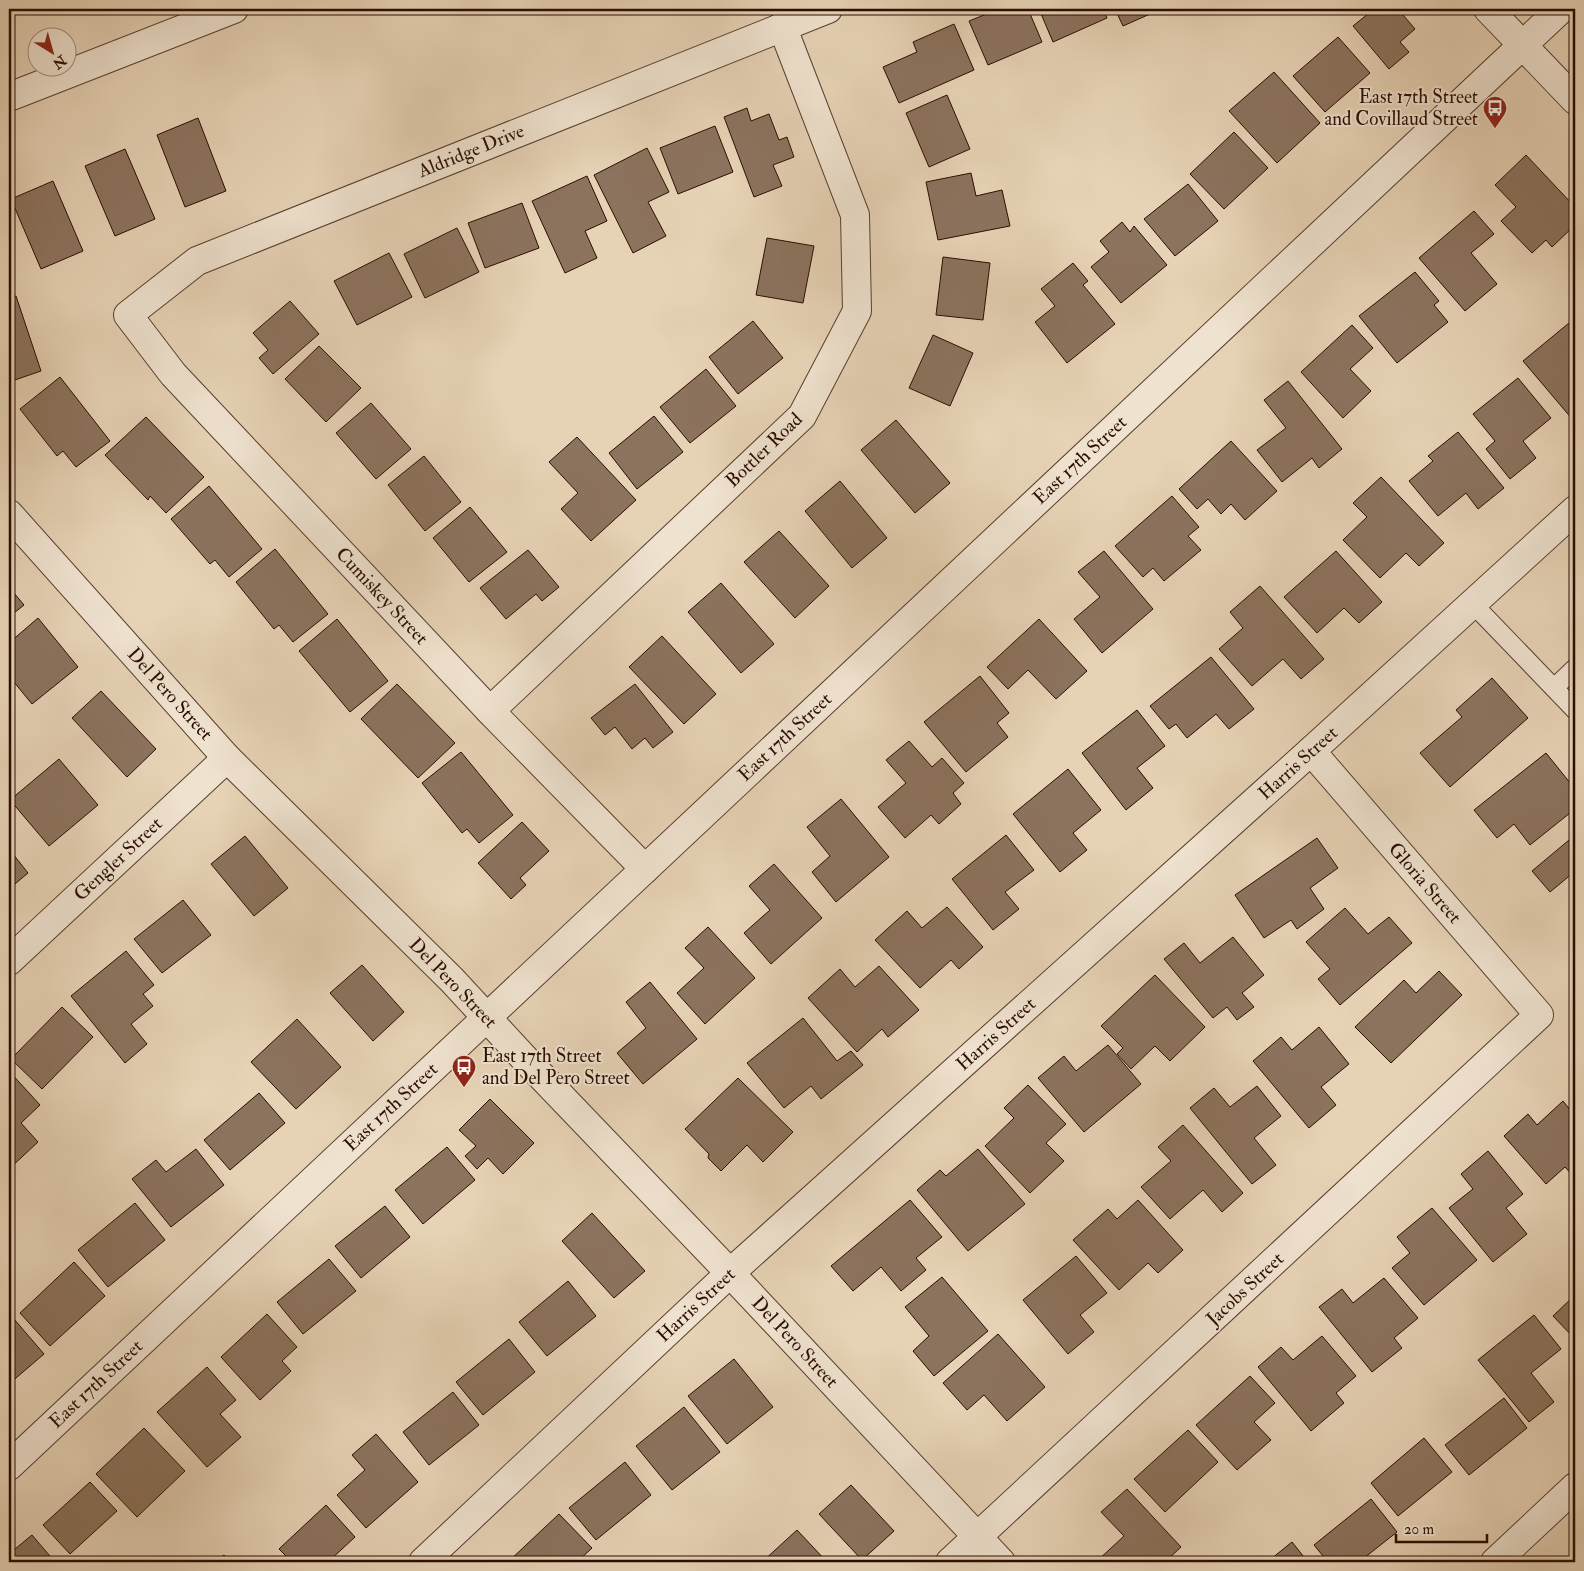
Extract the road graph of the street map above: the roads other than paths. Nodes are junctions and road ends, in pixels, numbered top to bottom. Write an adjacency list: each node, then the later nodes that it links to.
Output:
1 (234, 9): 7 (street)
2 (828, 9): 5 (street, Aldridge Drive)
3 (1488, 9): 6 (street)
4 (1561, 9): 6 (street, East 17th Street)
5 (782, 26): 9 (street, Aldridge Drive); 16 (street, Bottler Road)
6 (1522, 44): 8 (street); 19 (street, East 17th Street)
7 (9, 97)
8 (1575, 100)
9 (128, 315): 16 (street, Cumiskey Street)
10 (1575, 510): 12 (street, Harris Street)
11 (9, 514): 18 (street, Del Pero Street)
12 (1473, 604): 14 (lane); 17 (street, Harris Street)
13 (1575, 668): 14 (lane)
14 (1554, 688): 15 (lane)
15 (1575, 710)
16 (490, 711): 19 (street, Cumiskey Street)
17 (1311, 751): 21 (street, Gloria Street); 23 (street, Harris Street)
18 (227, 758): 20 (street, Gengler Street); 22 (street, Del Pero Street)
19 (645, 869): 22 (street, East 17th Street)
20 (9, 961)
21 (1540, 1015): 26 (street, Jacobs Street)
22 (487, 1018): 23 (street, Del Pero Street); 24 (street, East 17th Street)
23 (730, 1273): 26 (street, Del Pero Street); 27 (street, Harris Street)
24 (9, 1466)
25 (1575, 1487): 30 (street)
26 (977, 1537): 28 (street, Jacobs Street); 29 (street, Del Pero Street)
27 (423, 1562)
28 (950, 1562)
29 (1001, 1562)
30 (1495, 1562)

